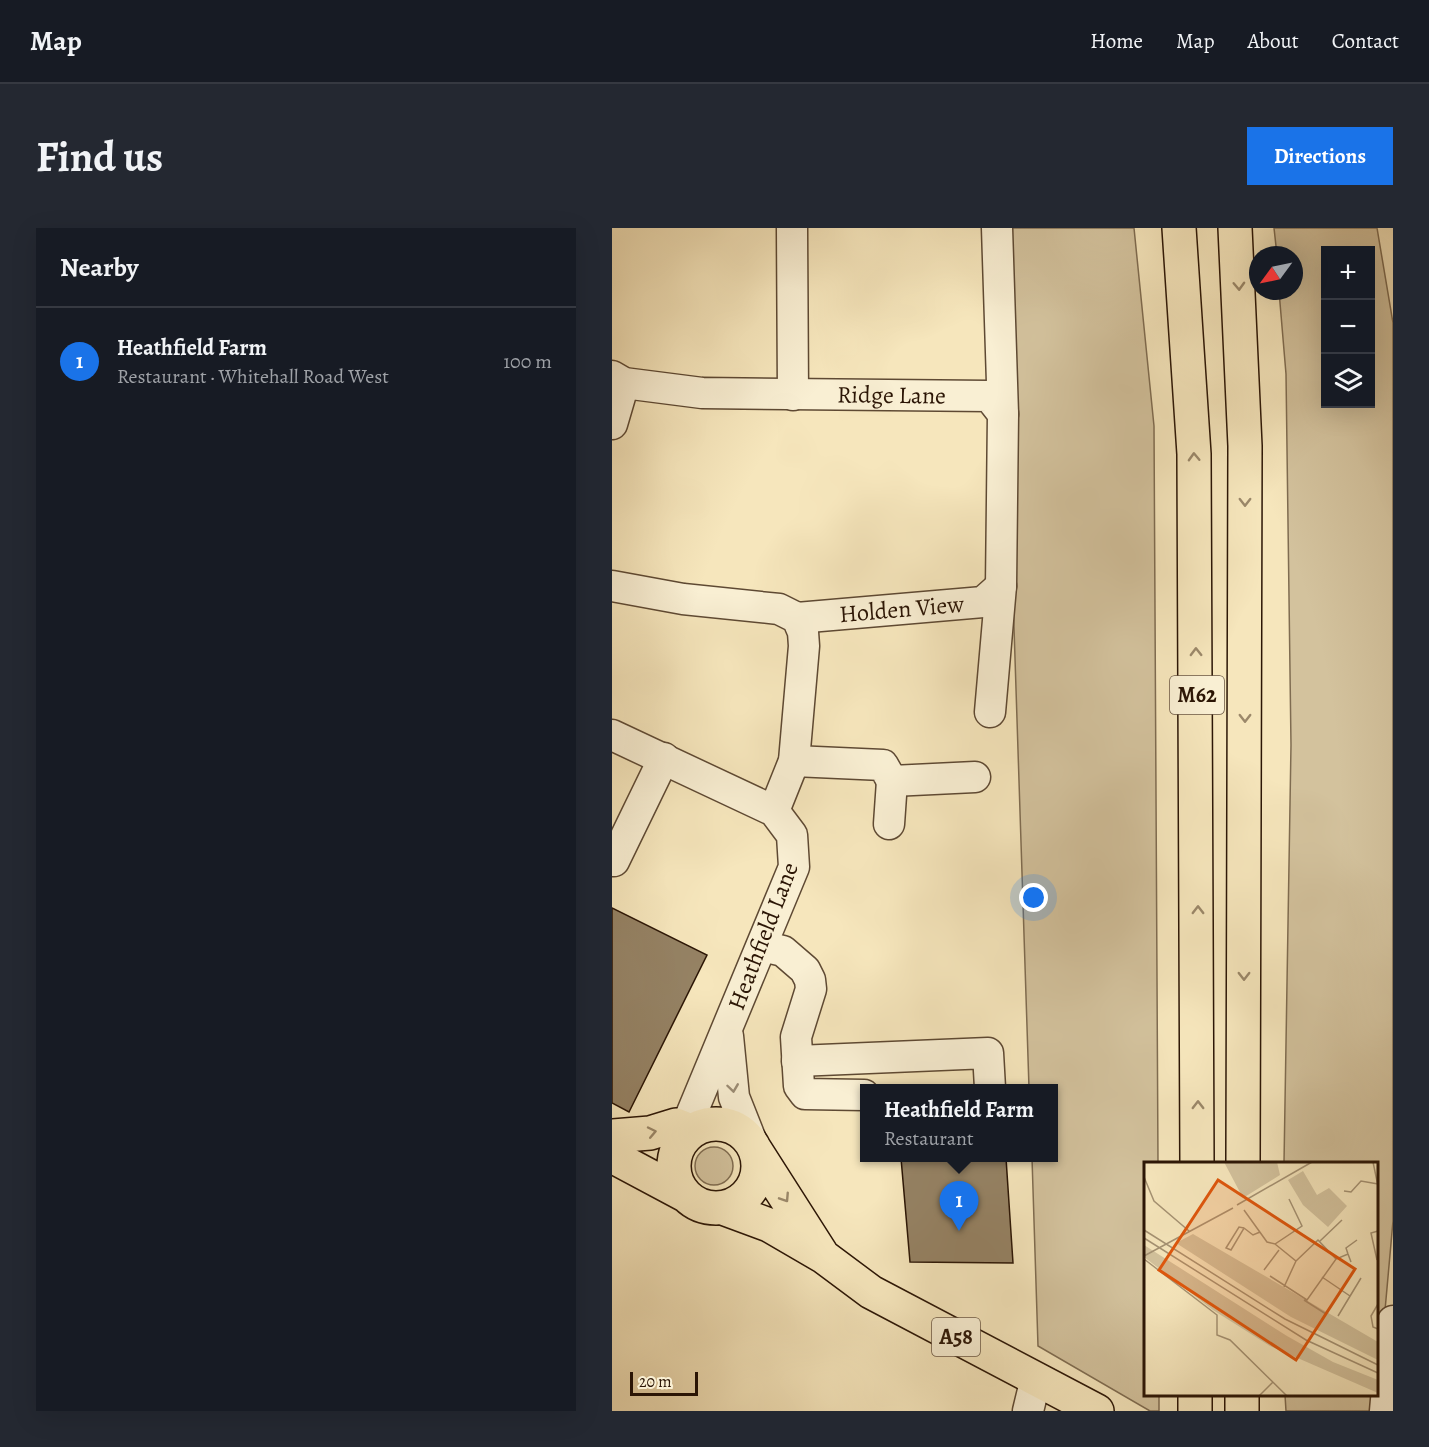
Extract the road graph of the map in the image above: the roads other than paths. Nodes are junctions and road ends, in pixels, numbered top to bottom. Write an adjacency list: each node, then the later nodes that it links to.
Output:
1 (792, 228): 6 (street)
2 (997, 228): 7 (street)
3 (1179, 228): 30 (main road, M62, one-way to 3)
4 (1235, 228): 31 (main road, M62, one-way to 31)
5 (618, 380): 6 (street, Ridge Lane); 8 (street)
6 (793, 395): 7 (street, Ridge Lane)
7 (996, 405): 10 (street)
8 (612, 424)
9 (612, 586): 11 (street)
10 (1001, 586): 11 (street, Holden View); 12 (street)
11 (798, 618): 15 (street)
12 (990, 712)
13 (612, 735): 14 (street, Heathfield Lane)
14 (664, 758): 18 (street, Heathfield Lane); 20 (street)
15 (794, 761): 17 (street); 18 (street)
16 (975, 777): 17 (street)
17 (892, 781): 19 (street)
18 (774, 811): 21 (street, Heathfield Lane)
19 (889, 824)
20 (614, 861)
21 (762, 946): 22 (street, Heathfield Lane); 23 (street)
22 (728, 1030): 26 (street, Heathfield Lane); 28 (street, Heathfield Lane, one-way to 28)
23 (797, 1061): 24 (street); 25 (street)
24 (990, 1084)
25 (860, 1095)
26 (691, 1131): 27 (main road, A58, one-way to 26); 28 (main road, A58); 32 (main road)
27 (612, 1136)
28 (753, 1147): 33 (main road); 34 (main road, A58, one-way to 34)
29 (612, 1156): 32 (main road, A58)
30 (1197, 1162)
31 (1243, 1162)
32 (685, 1195): 33 (main road, A58)
33 (723, 1208): 34 (main road, A58)
34 (824, 1257): 36 (main road, A58)
35 (1393, 1321): 39 (street)
36 (1036, 1378): 37 (main road, A58); 38 (street)
37 (1095, 1410)
38 (1028, 1411)
39 (1385, 1411)

